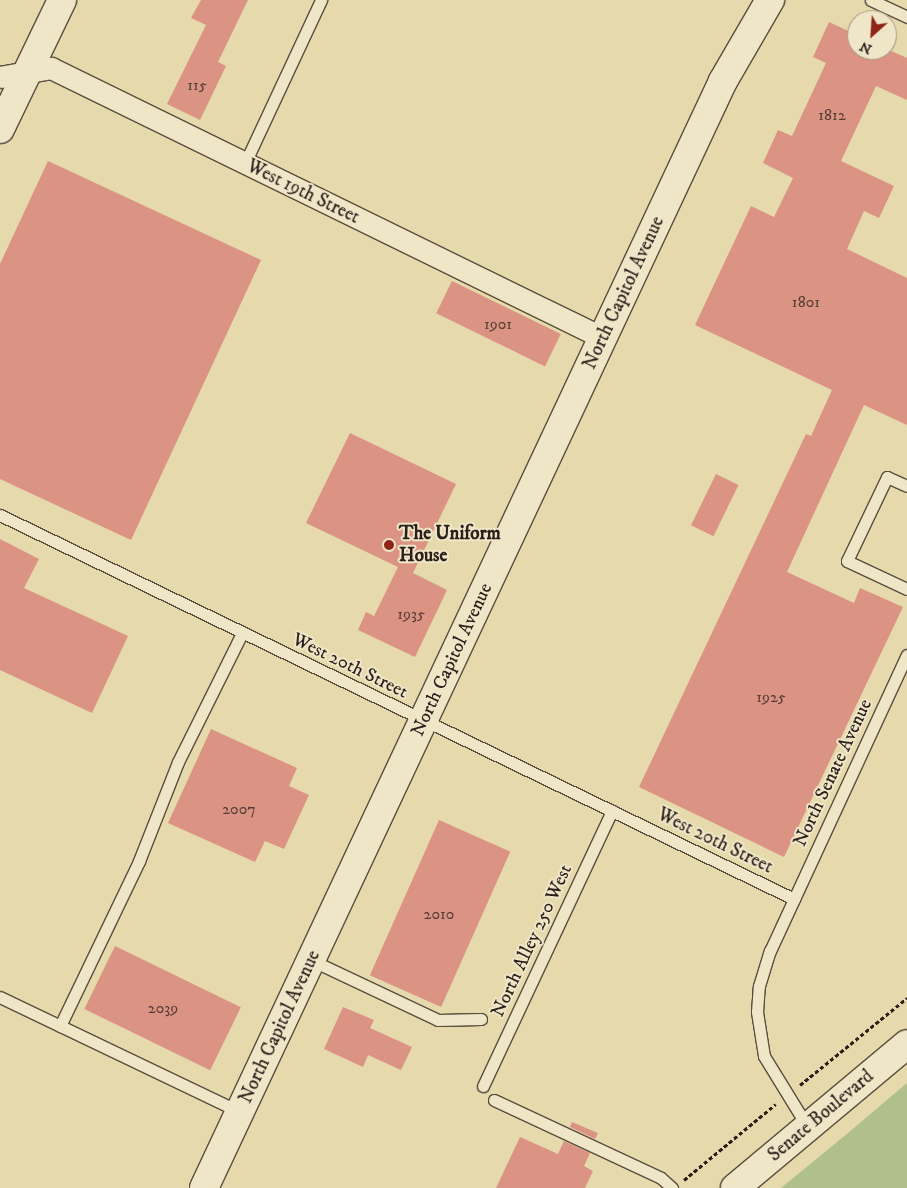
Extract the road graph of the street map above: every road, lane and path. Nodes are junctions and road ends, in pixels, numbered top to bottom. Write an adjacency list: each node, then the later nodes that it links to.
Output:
1 (62, 0): 6 (main road)
2 (321, 0): 9 (lane)
3 (770, 0): 10 (main road, North Capitol Avenue)
4 (871, 0): 5 (lane)
5 (907, 17)
6 (27, 73): 7 (street, West 19th Street); 8 (main road); 9 (street, West 19th Street)
7 (0, 77)
8 (0, 128)
9 (245, 163): 10 (street, West 19th Street)
10 (603, 338): 16 (main road, North Capitol Avenue)
11 (907, 486): 13 (lane)
12 (0, 515): 14 (lane, West 20th Street)
13 (907, 589)
14 (242, 633): 16 (lane, West 20th Street); 22 (lane)
15 (907, 655): 18 (lane, North Senate Avenue)
16 (423, 721): 17 (lane, West 20th Street); 19 (main road, North Capitol Avenue)
17 (612, 811): 18 (lane, West 20th Street); 24 (lane, North Alley 250 West)
18 (794, 899): 27 (lane, North Senate Avenue)
19 (311, 960): 21 (lane); 26 (main road, North Capitol Avenue)
20 (0, 997): 22 (lane)
21 (481, 1020)
22 (60, 1026): 26 (lane)
23 (907, 1044): 27 (main road, Senate Boulevard)
24 (483, 1086)
25 (494, 1100): 29 (lane)
26 (240, 1112): 28 (main road, North Capitol Avenue)
27 (807, 1126): 30 (main road, Senate Boulevard)
28 (204, 1188)
29 (672, 1188)
30 (735, 1188)

